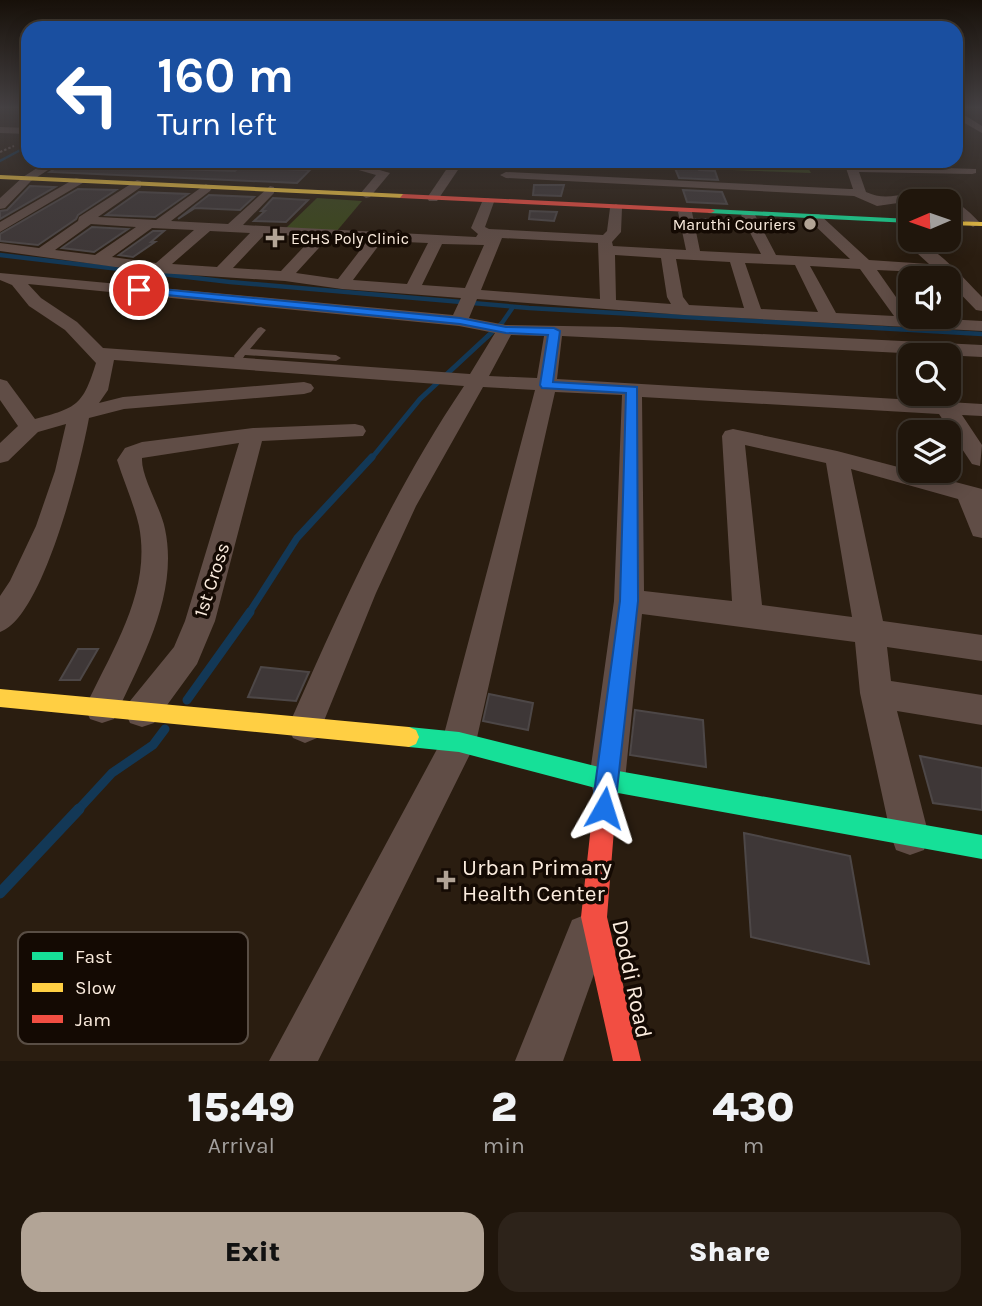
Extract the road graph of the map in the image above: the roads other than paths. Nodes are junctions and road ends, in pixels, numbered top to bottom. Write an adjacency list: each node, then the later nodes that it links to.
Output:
1 (45, 168): 10 (street)
2 (362, 168): 18 (street)
3 (453, 168): 19 (street)
4 (506, 168): 8 (street)
5 (673, 168): 13 (street)
6 (903, 169): 7 (street); 15 (street); 17 (street)
7 (977, 174)
8 (506, 175): 13 (street); 21 (street)
9 (0, 177): 10 (street)
10 (27, 179): 11 (street); 22 (street)
11 (80, 181): 12 (street); 35 (street)
12 (137, 184): 14 (street); 27 (street)
13 (680, 184): 17 (street); 24 (street)
14 (206, 188): 16 (street); 31 (street)
15 (930, 189)
16 (270, 190): 18 (street); 36 (street)
17 (858, 193): 20 (street)
18 (371, 195): 19 (street); 40 (street)
19 (433, 198): 21 (street)
20 (898, 199)
21 (494, 202): 23 (street); 38 (street)
22 (0, 205)
23 (615, 208): 24 (street); 45 (street)
24 (688, 212): 25 (street); 50 (street)
25 (748, 215): 26 (street); 52 (street)
26 (814, 217): 28 (street); 55 (street)
27 (88, 220): 31 (street); 48 (street)
28 (890, 220): 29 (street); 34 (street)
29 (898, 220)
30 (419, 221): 42 (street)
31 (155, 223): 33 (street); 53 (street)
32 (967, 223): 44 (street)
33 (206, 227): 36 (street); 58 (street)
34 (898, 227)
35 (0, 228)
36 (232, 228): 37 (street)
37 (261, 230): 39 (street); 59 (street)
38 (491, 233): 43 (street); 45 (street); 65 (street)
39 (324, 234): 40 (street); 61 (street)
40 (342, 236): 41 (street)
41 (377, 238): 42 (street); 62 (street)
42 (405, 239): 43 (street)
43 (436, 240): 64 (street)
44 (982, 240)
45 (606, 246): 49 (street); 66 (street)
46 (0, 247): 48 (street)
47 (926, 252): 56 (street)
48 (41, 253): 53 (street)
49 (668, 254): 50 (street); 69 (street)
50 (694, 256): 51 (street)
51 (736, 258): 52 (street); 70 (street)
52 (771, 260): 54 (street)
53 (97, 261): 58 (street)
54 (800, 261): 55 (street); 71 (street)
55 (865, 265): 57 (street); 68 (street)
56 (942, 266)
57 (898, 267)
58 (159, 268): 59 (street)
59 (220, 272): 61 (street)
60 (3, 276): 65 (street); 79 (street)
61 (285, 276): 62 (street)
62 (342, 284): 64 (street)
63 (961, 285): 67 (street)
64 (412, 290): 65 (street)
65 (466, 305): 66 (street); 75 (street)
66 (608, 305): 69 (street)
67 (982, 306)
68 (898, 309)
69 (684, 310): 70 (street)
70 (754, 314): 71 (street)
71 (830, 318): 72 (street)
72 (898, 321)
73 (961, 325): 74 (street)
74 (982, 326)
75 (500, 329): 77 (street); 82 (street)
76 (261, 330): 80 (lane)
77 (554, 331): 78 (street); 84 (street)
78 (982, 351)
79 (98, 353): 80 (street); 89 (street)
80 (238, 358): 81 (lane); 82 (street)
81 (336, 358)
82 (454, 378): 84 (street); 108 (street)
83 (0, 385): 90 (street)
84 (546, 385): 86 (street); 109 (street)
85 (304, 388): 89 (street)
86 (632, 389): 87 (street); 98 (street)
87 (946, 408): 88 (street); 95 (street)
88 (982, 410)
89 (79, 414): 90 (street); 100 (street)
90 (30, 427): 93 (street)
91 (355, 431): 92 (street)
92 (253, 435): 105 (street); 107 (street, 1st Cross)
93 (0, 456)
94 (837, 458): 96 (street); 99 (street); 101 (street)
95 (979, 459)
96 (976, 496): 97 (street)
97 (982, 529)
98 (629, 601): 99 (street); 110 (street)
99 (748, 615): 101 (street)
100 (0, 620)
101 (870, 633): 102 (street); 103 (street)
102 (982, 649)
103 (876, 693): 106 (street); 111 (street)
104 (0, 698): 105 (street)
105 (102, 708): 107 (street)
106 (982, 710)
107 (149, 712): 108 (street)
108 (304, 727): 109 (street)
109 (459, 742): 110 (street); 114 (street)
110 (607, 780): 111 (street); 113 (street, Doddi Road)
111 (910, 836): 112 (street)
112 (982, 847)
113 (594, 917): 115 (street); 116 (street, Doddi Road)
114 (293, 1061)
115 (539, 1061)
116 (627, 1061)

